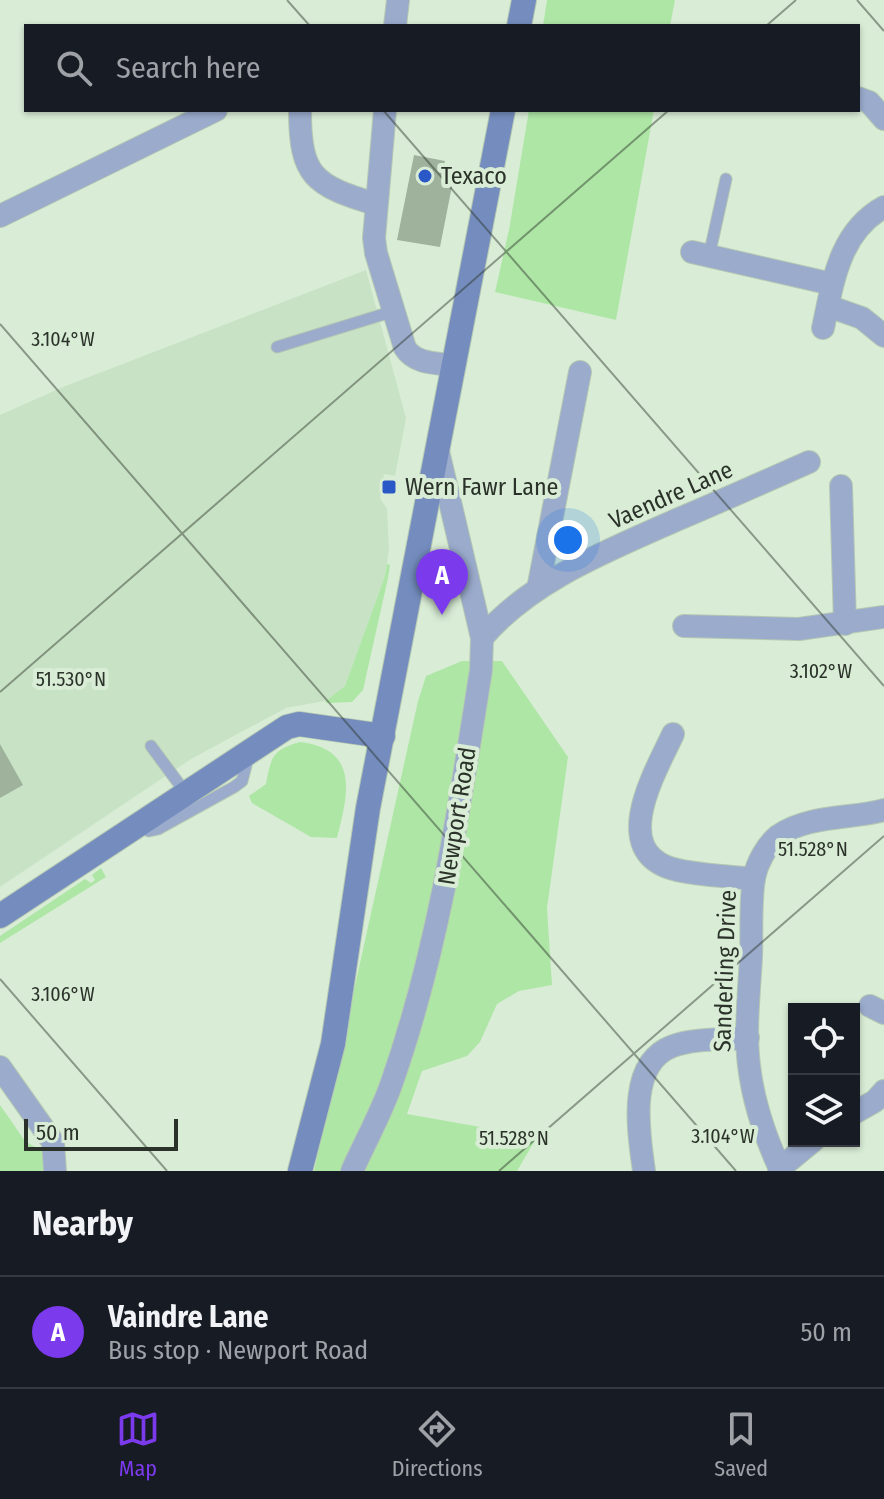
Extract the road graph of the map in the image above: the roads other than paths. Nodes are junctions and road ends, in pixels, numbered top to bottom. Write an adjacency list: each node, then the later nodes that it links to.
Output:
1 (398, 0): 3 (street)
2 (524, 0): 4 (main road)
3 (395, 24)
4 (519, 24)
5 (860, 99): 10 (street)
6 (212, 112): 14 (street)
7 (300, 112): 12 (street)
8 (385, 112): 12 (street)
9 (503, 112): 20 (main road, Newport Road)
10 (884, 119)
11 (726, 179): 15 (lane)
12 (375, 204): 17 (street)
13 (884, 207): 16 (street)
14 (0, 216)
15 (700, 254): 16 (street)
16 (827, 306): 18 (street)
17 (394, 311): 19 (lane); 20 (street)
18 (884, 336)
19 (277, 347)
20 (453, 365): 22 (main road, Newport Road)
21 (580, 372): 25 (street)
22 (438, 451): 29 (street, Newport Road); 31 (main road, Newport Road)
23 (809, 462): 25 (street, Vaendre Lane)
24 (841, 486): 27 (street)
25 (538, 589): 29 (street, Vaendre Lane)
26 (884, 617): 27 (street)
27 (845, 624): 28 (street)
28 (684, 626)
29 (482, 638): 47 (street, Newport Road)
30 (673, 734): 37 (street)
31 (383, 736): 33 (main road); 46 (main road, Newport Road)
32 (151, 746): 34 (lane)
33 (250, 750): 34 (main road); 36 (lane)
34 (185, 792): 36 (main road)
35 (884, 810): 37 (street, Sanderling Drive)
36 (136, 825): 38 (main road)
37 (754, 879): 39 (street, Sanderling Drive)
38 (0, 916)
39 (748, 1038): 44 (street, Sanderling Drive); 48 (street)
40 (0, 1067): 45 (street)
41 (884, 1091): 42 (street)
42 (860, 1110)
43 (806, 1147): 44 (street)
44 (780, 1170)
45 (55, 1171)
46 (300, 1171)
47 (352, 1171)
48 (644, 1171)

